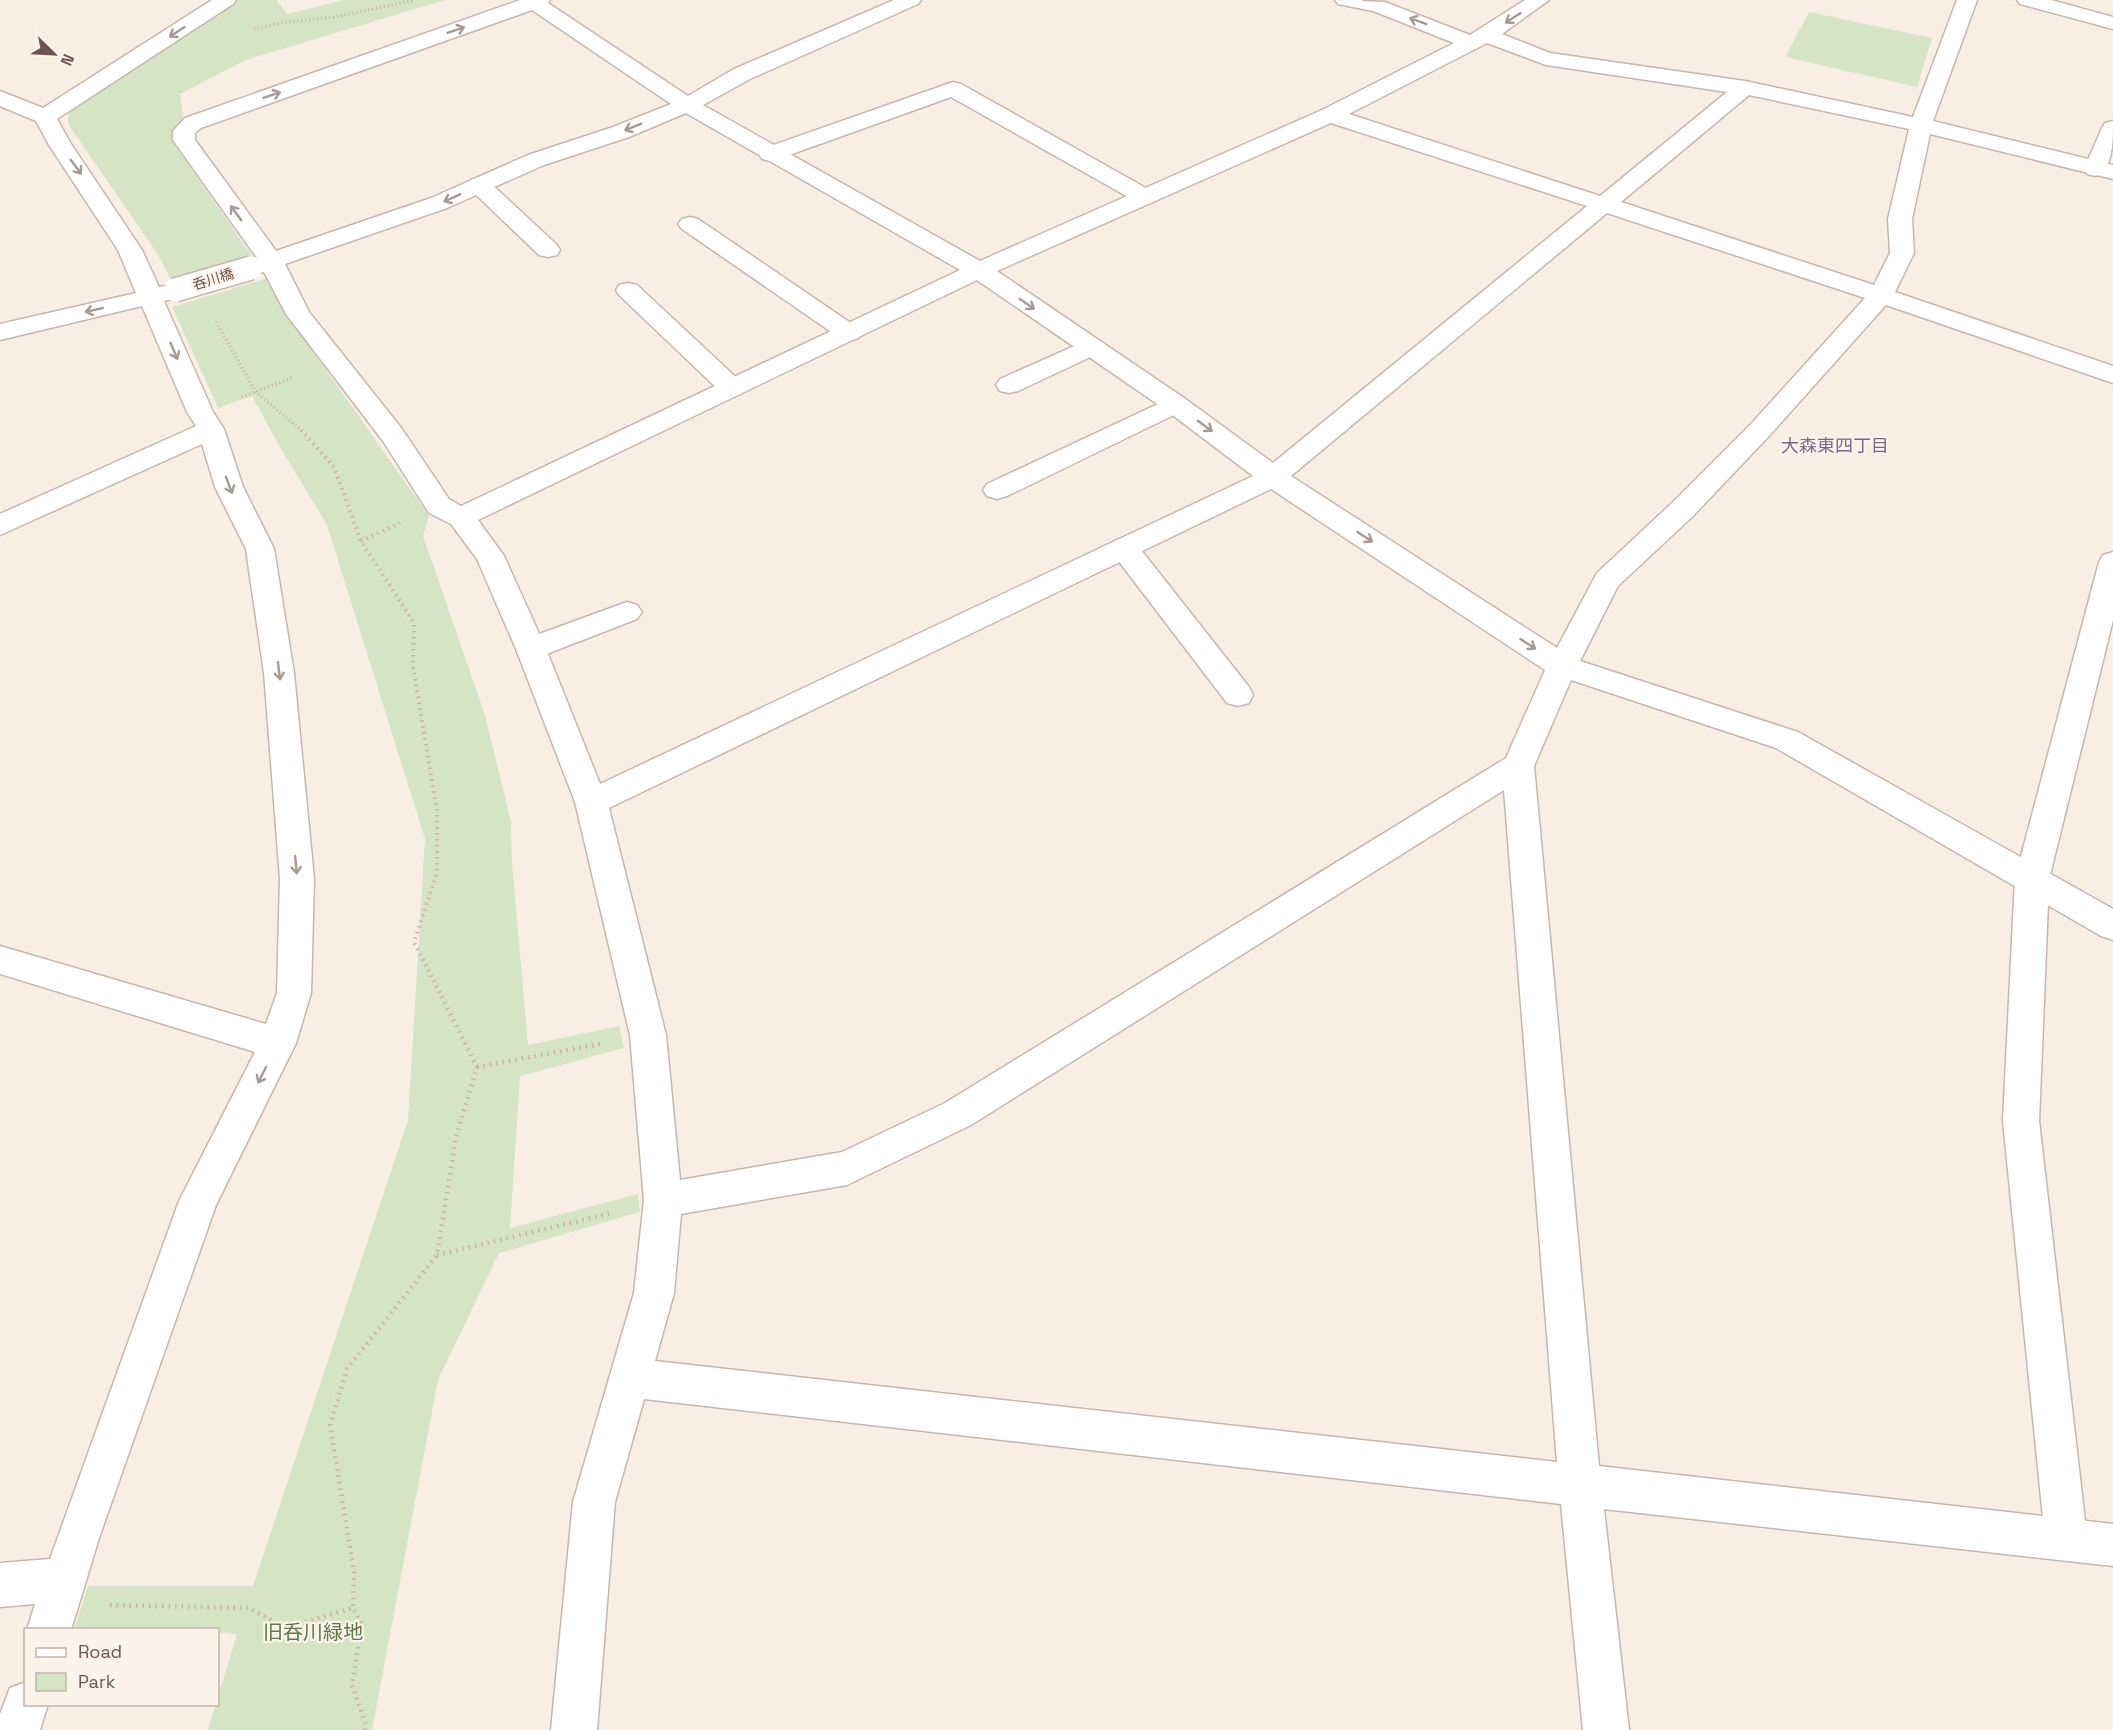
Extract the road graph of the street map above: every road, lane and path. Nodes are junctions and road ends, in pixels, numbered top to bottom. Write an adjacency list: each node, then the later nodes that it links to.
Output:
1 (226, 0): 17 (street, one-way to 17)
2 (415, 0): 11 (path)
3 (911, 0): 15 (street, 呑川橋)
4 (1345, 0): 5 (street)
5 (1353, 0): 12 (street, one-way to 5)
6 (1539, 0): 12 (street, one-way to 12)
7 (1967, 0): 18 (street)
8 (2027, 0): 10 (street)
9 (537, 1): 15 (street); 27 (street, one-way to 9)
10 (2113, 23)
11 (252, 30)
12 (1479, 39): 13 (street); 16 (street)
13 (1745, 88): 18 (street); 24 (street)
14 (4, 103): 17 (street)
15 (687, 105): 20 (street); 22 (street, 呑川橋, one-way to 22)
16 (1330, 115): 23 (street); 24 (street)
17 (45, 117): 31 (street, one-way to 31)
18 (1921, 125): 21 (street); 30 (street)
19 (2113, 128): 21 (street)
20 (770, 153): 23 (street); 28 (street)
21 (2104, 170)
22 (479, 185): 26 (street); 27 (street, 呑川橋, one-way to 27)
23 (1144, 197): 28 (street)
24 (1605, 205): 30 (street); 41 (street)
25 (690, 224): 34 (street)
26 (548, 250)
27 (261, 264): 31 (street, 呑川橋, bridge); 43 (street)
28 (979, 270): 34 (street); 35 (street, one-way to 35)
29 (628, 290): 38 (street)
30 (1881, 294): 36 (street); 49 (street)
31 (151, 297): 33 (street, 呑川橋, one-way to 33); 40 (street, one-way to 40)
32 (212, 316): 58 (path)
33 (0, 332)
34 (849, 333): 38 (street)
35 (1090, 347): 37 (street); 39 (street)
36 (2113, 375)
37 (1009, 386)
38 (732, 388): 43 (street)
39 (1175, 404): 41 (street, one-way to 41); 42 (street)
40 (211, 429): 44 (street); 57 (street, one-way to 57)
41 (1274, 477): 45 (street); 49 (street, one-way to 49)
42 (997, 490)
43 (461, 516): 48 (street)
44 (0, 525)
45 (1124, 548): 50 (street); 52 (street)
46 (2113, 562): 53 (street)
47 (627, 612): 48 (street)
48 (531, 649): 52 (street)
49 (1562, 666): 51 (street); 53 (street)
50 (1238, 695)
51 (1518, 766): 59 (street); 62 (street)
52 (591, 802): 56 (street)
53 (2032, 879): 54 (street); 63 (street)
54 (2113, 926)
55 (0, 960): 57 (street)
56 (648, 1035): 58 (path); 59 (street)
57 (278, 1043): 65 (street, one-way to 65)
58 (477, 1067): 60 (path)
59 (663, 1200): 60 (path); 61 (street)
60 (437, 1255): 67 (path)
61 (630, 1378): 62 (street); 72 (street)
62 (1580, 1485): 63 (street); 73 (street)
63 (2066, 1538): 64 (street)
64 (2113, 1545)
65 (65, 1580): 66 (street); 67 (path); 68 (street)
66 (0, 1585)
67 (353, 1608): 71 (path)
68 (49, 1628)
69 (25, 1706): 70 (street)
70 (17, 1730)
71 (365, 1730)
72 (574, 1730)
73 (1606, 1730)

